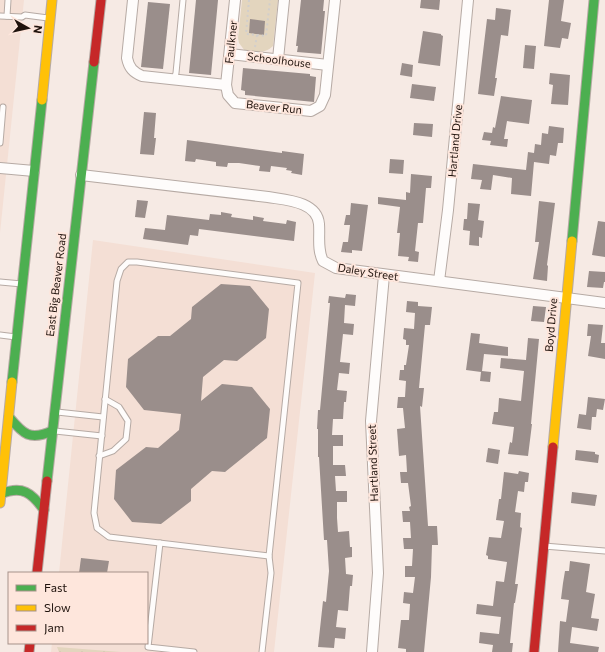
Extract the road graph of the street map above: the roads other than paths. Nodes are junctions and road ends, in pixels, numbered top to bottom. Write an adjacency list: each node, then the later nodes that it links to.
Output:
1 (8, 0): 13 (lane)
2 (52, 0): 14 (main road)
3 (94, 0): 11 (main road)
4 (133, 0): 18 (street)
5 (183, 0): 18 (lane)
6 (235, 0): 15 (street, Faulkner)
7 (284, 0): 16 (street)
8 (335, 0): 17 (street, Beaver Run)
9 (468, 0): 26 (street, Hartland Drive)
10 (594, 0): 29 (main road, Boyd Drive)
11 (101, 4): 24 (main road, East Big Beaver Road)
12 (0, 16): 13 (lane)
13 (6, 16): 14 (lane)
14 (50, 18): 23 (main road)
15 (230, 54): 16 (street, Schoolhouse); 19 (street, Faulkner)
16 (278, 59): 17 (street, Schoolhouse)
17 (328, 65): 19 (street, Beaver Run)
18 (174, 79): 19 (street)
19 (226, 85)
20 (3, 107): 21 (lane)
21 (0, 143)
22 (0, 168): 23 (street)
23 (34, 171): 28 (main road)
24 (81, 175): 25 (street, Daley Street); 34 (main road, East Big Beaver Road)
25 (384, 275): 26 (street, Daley Street); 50 (street, Hartland Street)
26 (439, 281): 29 (street, Daley Street)
27 (0, 282): 28 (lane)
28 (23, 284): 32 (main road)
29 (566, 298): 30 (street, Daley Street); 44 (main road, Boyd Drive)
30 (605, 303)
31 (0, 335): 32 (lane)
32 (17, 337): 35 (main road)
33 (105, 398): 36 (lane); 40 (lane); 46 (lane)
34 (54, 411): 36 (lane); 37 (main road, East Big Beaver Road)
35 (9, 417): 37 (main road); 39 (main road)
36 (103, 417): 38 (lane)
37 (52, 431): 38 (lane); 42 (main road, East Big Beaver Road)
38 (102, 436): 40 (lane)
39 (2, 452): 41 (main road)
40 (99, 456): 43 (lane)
41 (0, 497): 42 (main road)
42 (44, 510): 47 (main road, East Big Beaver Road)
43 (160, 543): 46 (lane); 48 (lane)
44 (544, 546): 45 (lane); 51 (main road, Boyd Drive)
45 (605, 551)
46 (269, 556): 49 (lane)
47 (37, 572)
48 (194, 652)
49 (262, 652)
50 (372, 652)
51 (534, 652)

